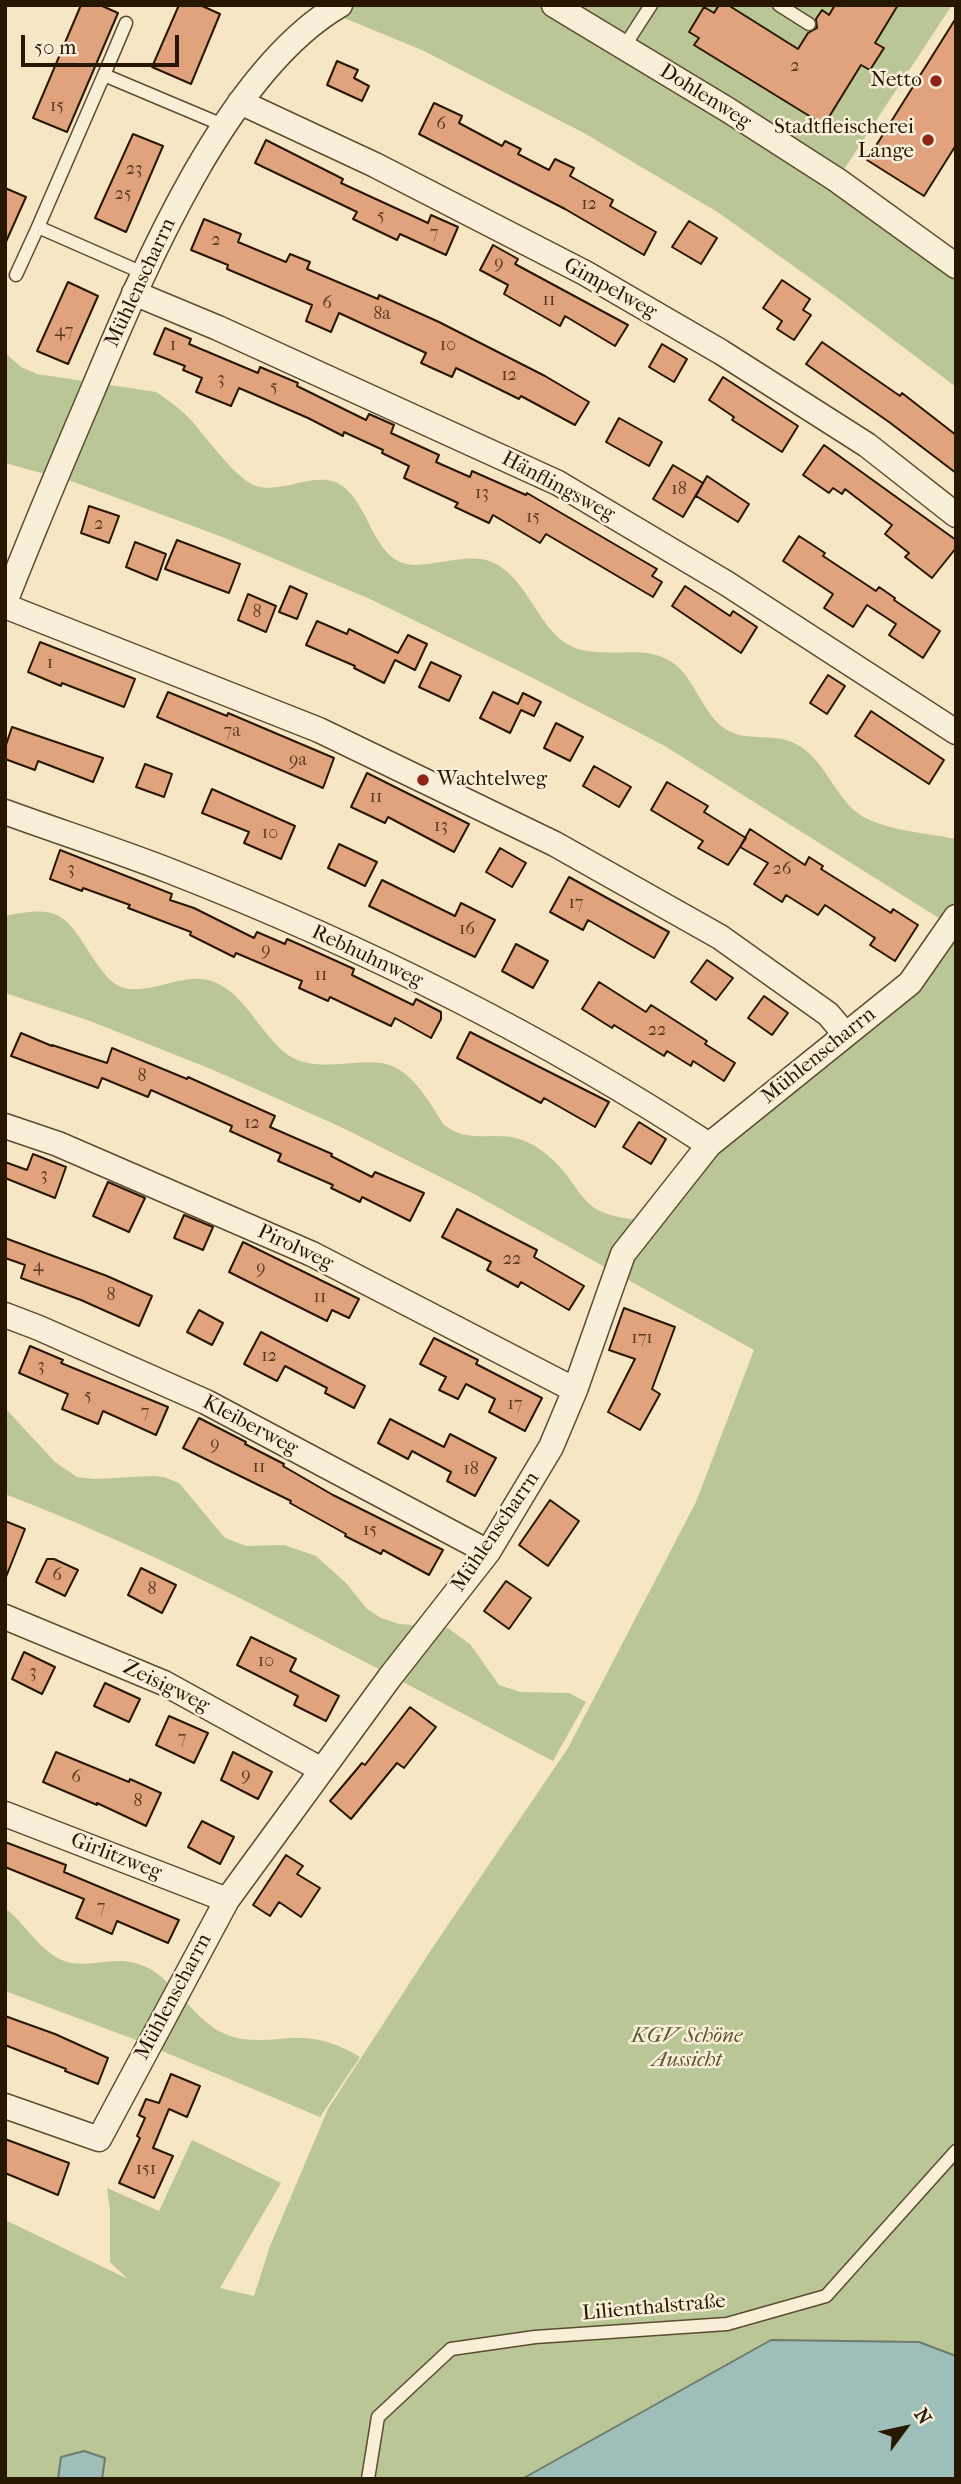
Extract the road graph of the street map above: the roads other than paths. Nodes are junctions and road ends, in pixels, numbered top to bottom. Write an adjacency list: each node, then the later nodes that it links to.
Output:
1 (340, 5): 9 (street, Mühlenscharrn)
2 (554, 5): 7 (street, Dohlenweg)
3 (650, 5): 7 (lane)
4 (779, 5): 6 (lane)
5 (126, 23): 8 (lane)
6 (808, 24)
7 (624, 47): 12 (street, Dohlenweg)
8 (104, 75): 10 (lane); 11 (lane)
9 (240, 102): 10 (street, Mühlenscharrn); 15 (street, Gimpelweg)
10 (225, 126): 14 (street, Mühlenscharrn)
11 (38, 227): 13 (lane); 14 (lane)
12 (956, 266)
13 (16, 275)
14 (138, 283): 16 (street, Mühlenscharrn); 17 (street, Hänflingsweg)
15 (956, 515)
16 (5, 604): 20 (street)
17 (956, 732)
18 (5, 812): 22 (street, Rebhuhnweg)
19 (956, 917): 20 (street, Mühlenscharrn)
20 (845, 1034): 22 (street, Mühlenscharrn)
21 (5, 1126): 24 (street, Pirolweg)
22 (709, 1145): 24 (street, Mühlenscharrn)
23 (5, 1315): 25 (street, Kleiberweg)
24 (575, 1390): 25 (street, Mühlenscharrn)
25 (488, 1552): 27 (street, Mühlenscharrn)
26 (5, 1617): 27 (street, Zeisigweg)
27 (321, 1770): 29 (street, Mühlenscharrn)
28 (5, 1814): 29 (street, Girlitzweg)
29 (227, 1900): 30 (street, Mühlenscharrn)
30 (5, 2106)
31 (956, 2151): 32 (lane, Lilienthalstraße)
32 (368, 2479)

